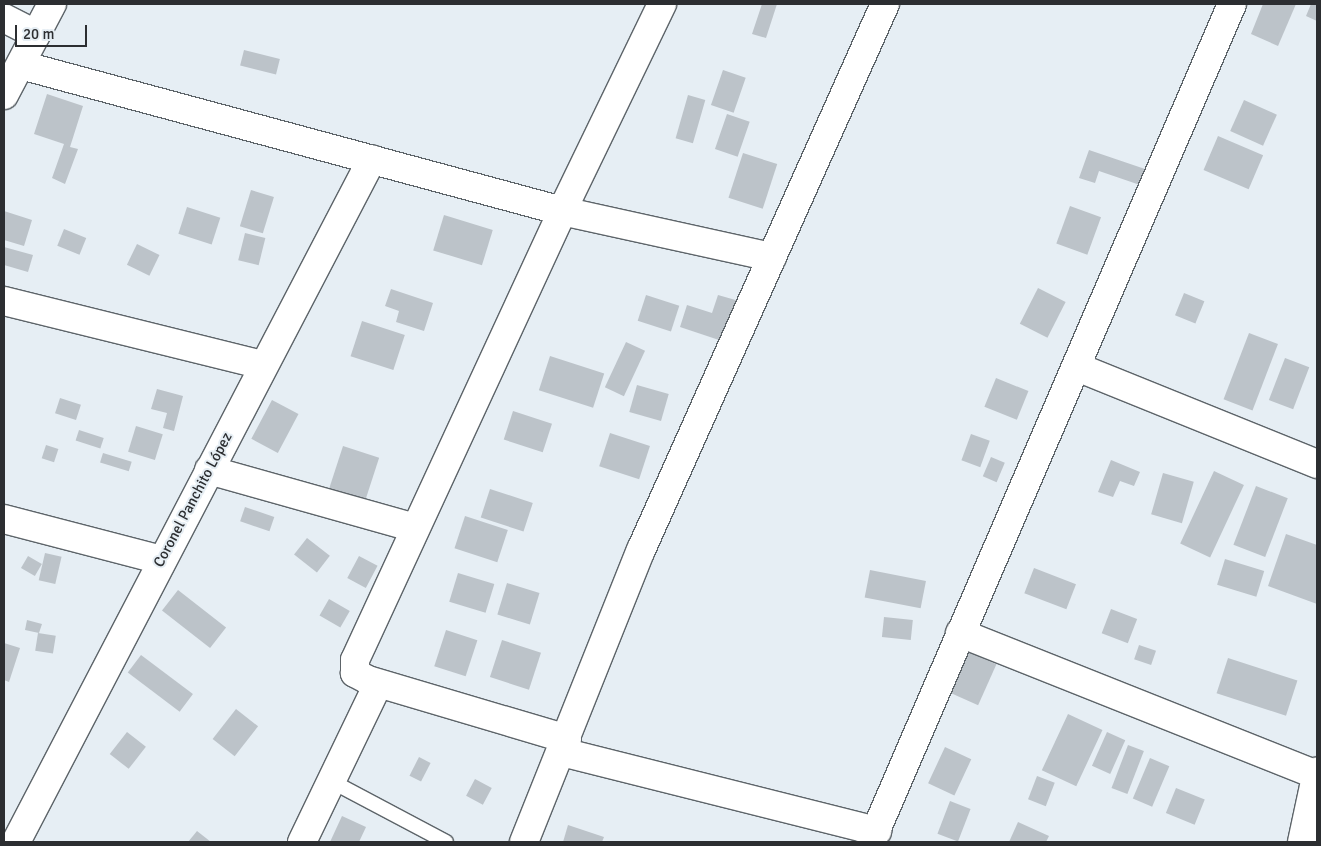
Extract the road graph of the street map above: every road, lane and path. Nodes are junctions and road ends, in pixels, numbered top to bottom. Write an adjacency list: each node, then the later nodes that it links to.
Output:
1 (52, 4): 6 (street)
2 (662, 4): 10 (street)
3 (885, 4): 11 (street)
4 (1232, 4): 14 (street)
5 (4, 18): 6 (street)
6 (36, 34): 7 (street)
7 (21, 65): 8 (street); 9 (street)
8 (4, 95)
9 (372, 159): 10 (street); 13 (street, Coronel Panchito López)
10 (562, 211): 11 (street); 18 (street)
11 (772, 257): 22 (street)
12 (4, 301): 13 (street)
13 (263, 365): 16 (street, Coronel Panchito López)
14 (1077, 367): 15 (street); 20 (street)
15 (1317, 464)
16 (209, 470): 18 (street); 19 (street, Coronel Panchito López)
17 (4, 519): 19 (street)
18 (415, 528): 21 (street)
19 (161, 560): 26 (street, Coronel Panchito López)
20 (960, 633): 23 (street); 25 (street)
21 (378, 684): 22 (street); 24 (street)
22 (564, 745): 25 (street); 29 (street)
23 (1317, 774): 30 (street)
24 (331, 781): 27 (street); 28 (lane)
25 (874, 836)
26 (16, 842)
27 (302, 842)
28 (446, 842)
29 (524, 842)
30 (1302, 842)

